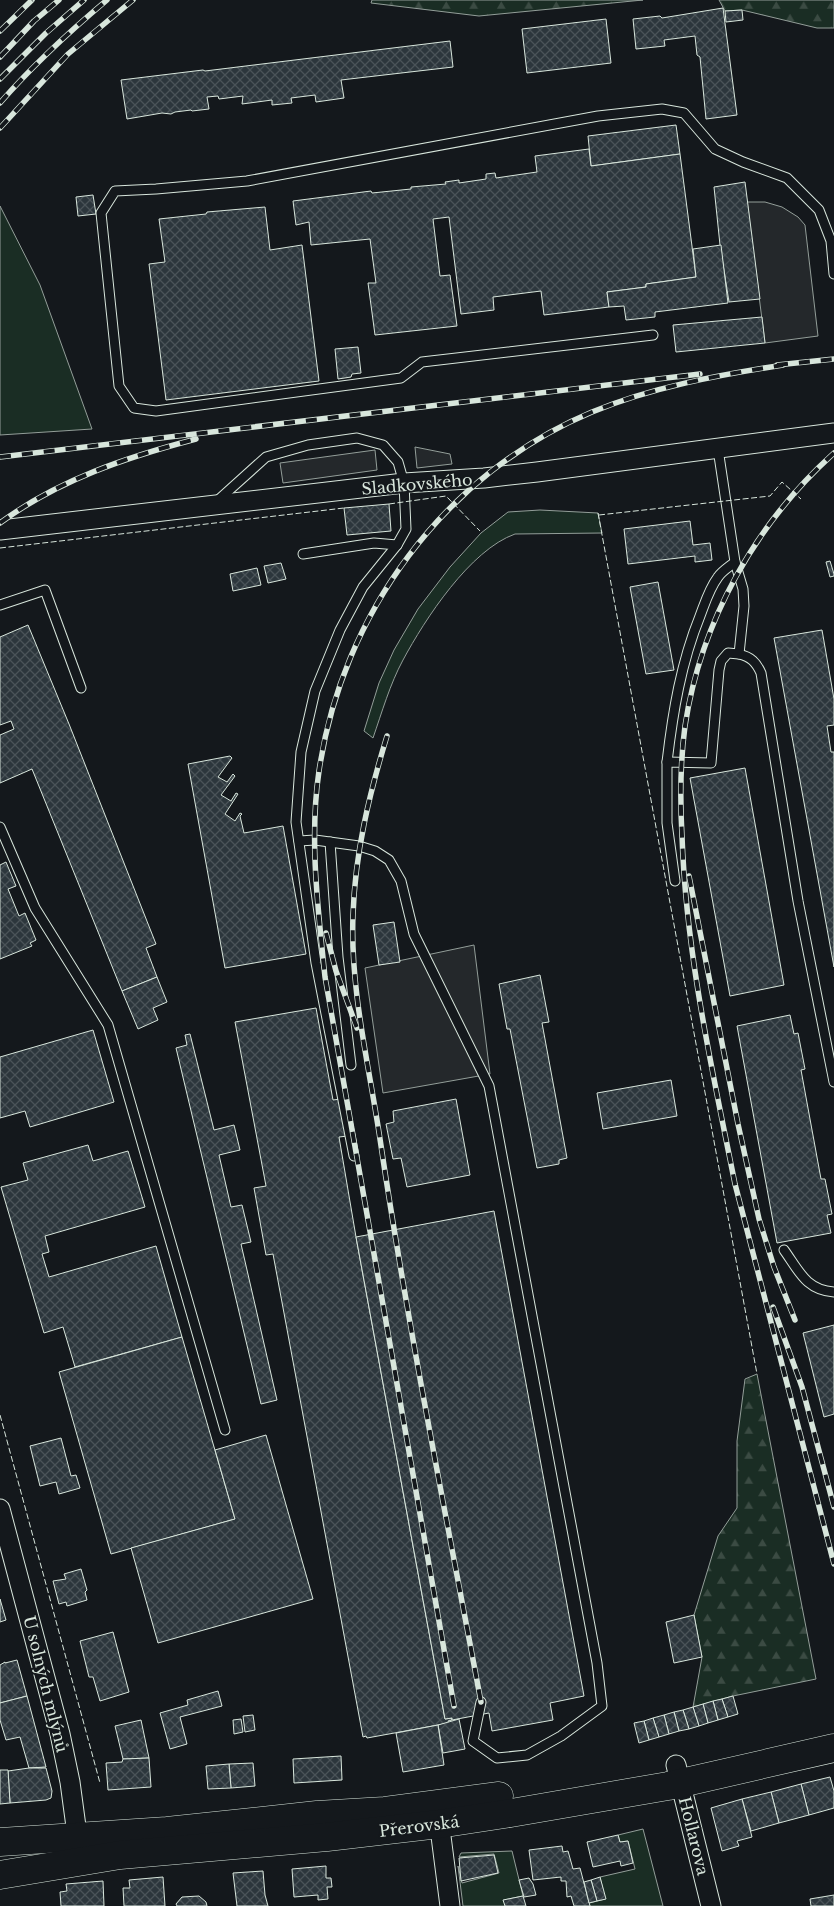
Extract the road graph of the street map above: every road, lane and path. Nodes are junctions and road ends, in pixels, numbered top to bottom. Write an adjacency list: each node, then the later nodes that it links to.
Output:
1 (834, 274): 2 (lane)
2 (653, 335)
3 (834, 433): 4 (street, Sladkovského)
4 (718, 449): 5 (street, Sladkovského); 10 (lane)
5 (404, 483): 6 (street, Sladkovského); 6 (lane); 8 (lane)
6 (213, 505): 7 (street, Sladkovského)
7 (0, 530)
8 (397, 545): 9 (lane); 16 (lane)
9 (303, 554)
10 (735, 562): 12 (lane); 14 (lane)
11 (0, 605): 13 (lane)
12 (739, 654): 14 (lane); 20 (lane)
13 (81, 688)
14 (667, 762): 18 (lane)
15 (0, 827): 24 (lane)
16 (299, 841): 17 (lane); 21 (lane)
17 (330, 842): 19 (lane); 26 (lane)
18 (675, 881)
19 (351, 1065)
20 (834, 1082)
21 (354, 1156)
22 (784, 1250): 23 (lane)
23 (834, 1292)
24 (225, 1430)
25 (0, 1510): 32 (street, U solných mlýnů)
26 (481, 1702)
27 (834, 1728): 29 (main road, Přerovská)
28 (834, 1748): 29 (main road, Přerovská)
29 (678, 1774): 30 (main road, Přerovská); 35 (street, Hollarova)
30 (438, 1814): 32 (main road, Přerovská); 34 (street)
31 (0, 1842): 32 (main road, Přerovská)
32 (79, 1849): 33 (main road, Přerovská)
33 (0, 1875)
34 (450, 1906)
35 (711, 1906)

